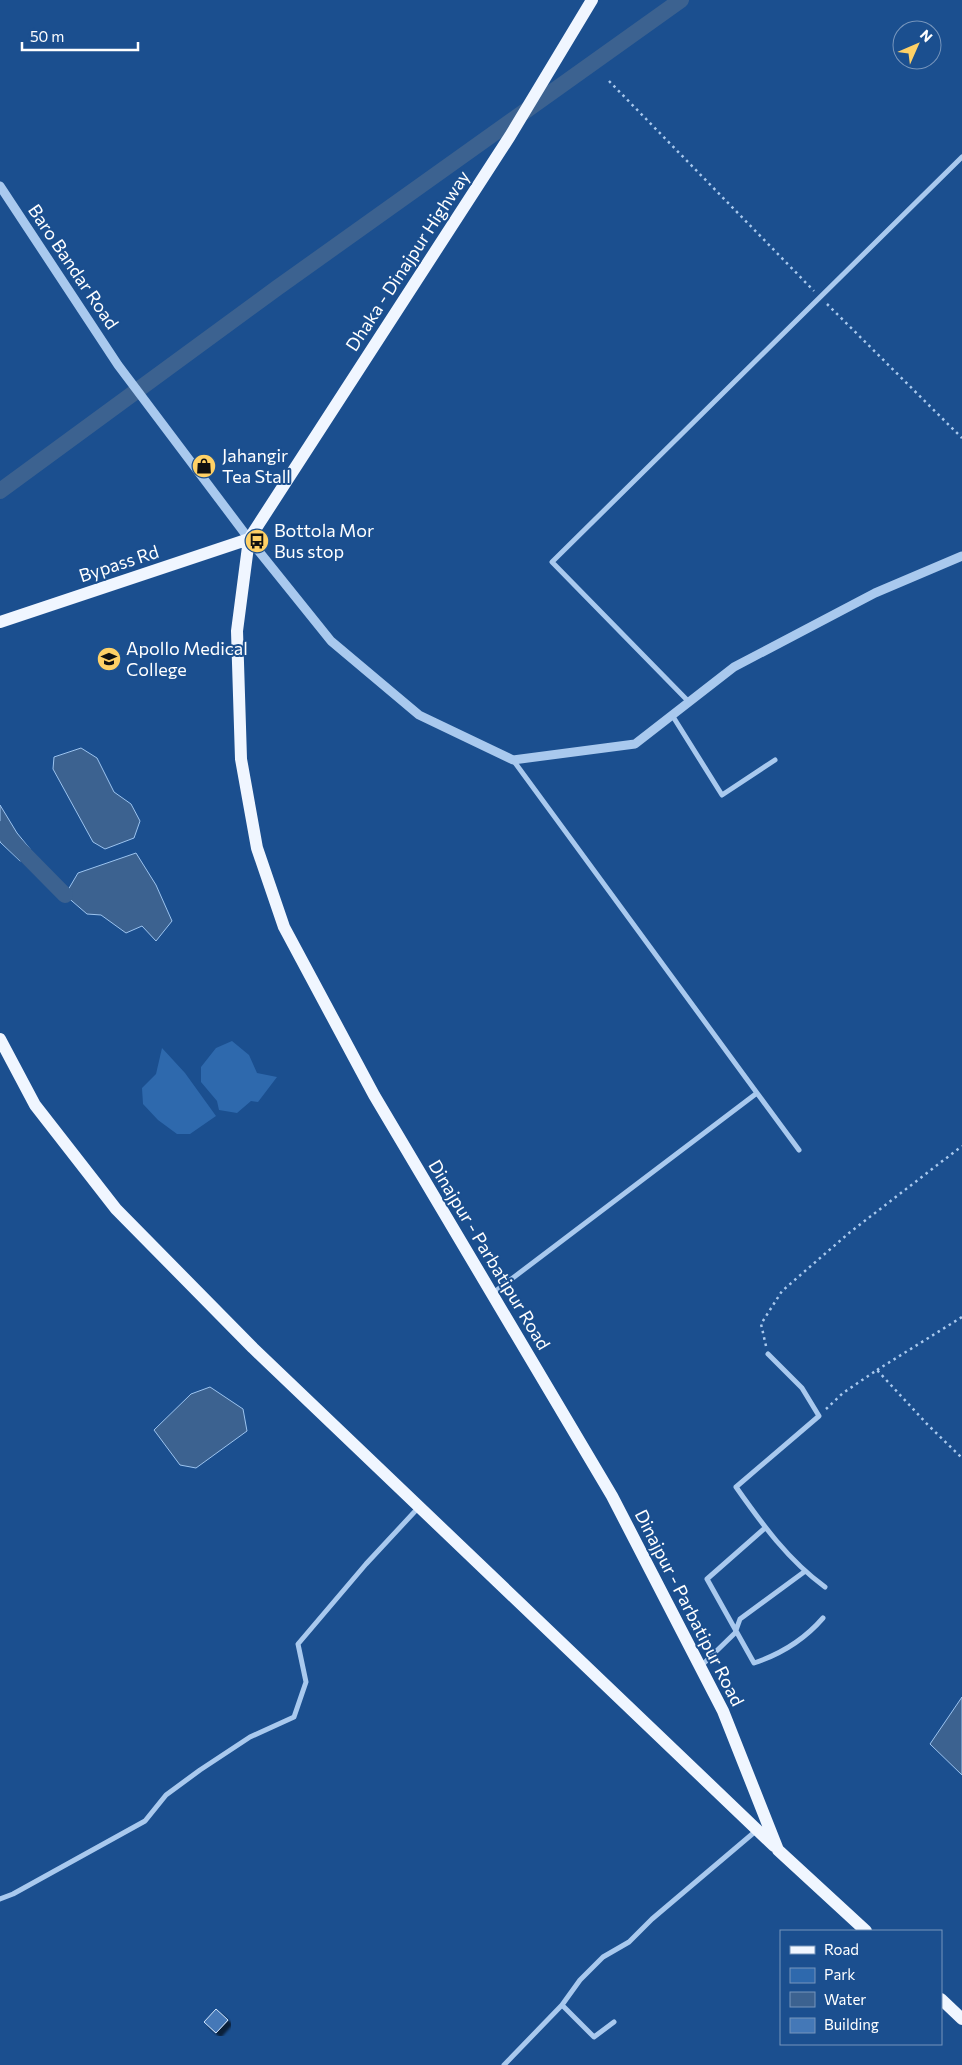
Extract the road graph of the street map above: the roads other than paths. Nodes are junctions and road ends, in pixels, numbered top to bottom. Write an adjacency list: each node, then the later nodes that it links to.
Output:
1 (592, 0): 4 (main road, Dhaka - Dinajpur Highway)
2 (962, 157): 7 (street)
3 (0, 186): 4 (street, Baro Bandar Road)
4 (249, 539): 6 (main road, Bypass Rd); 9 (street, Baro Bandar Road); 14 (main road, Dinajpur - Parbatipur Road)
5 (962, 556): 7 (street)
6 (0, 622)
7 (689, 702): 8 (street)
8 (672, 715): 9 (street); 10 (street)
9 (513, 760): 12 (street)
10 (775, 760)
11 (0, 1039): 16 (main road)
12 (757, 1094): 13 (street); 14 (street)
13 (799, 1150)
14 (492, 1294): 22 (main road, Dinajpur - Parbatipur Road)
15 (768, 1354): 17 (street)
16 (420, 1507): 23 (main road); 25 (street)
17 (765, 1528): 18 (street); 21 (street)
18 (804, 1572): 19 (street); 21 (street)
19 (825, 1587)
20 (823, 1618): 21 (street)
21 (735, 1633): 22 (street)
22 (700, 1667): 24 (main road, Dinajpur - Parbatipur Road)
23 (757, 1830): 24 (main road); 28 (street)
24 (778, 1850): 26 (main road, Dinajpur - Parbatipur Road)
25 (0, 1899)
26 (865, 1930)
27 (942, 2000): 29 (main road)
28 (562, 2005): 30 (street); 31 (street)
29 (962, 2018)
30 (614, 2022)
31 (504, 2065)

